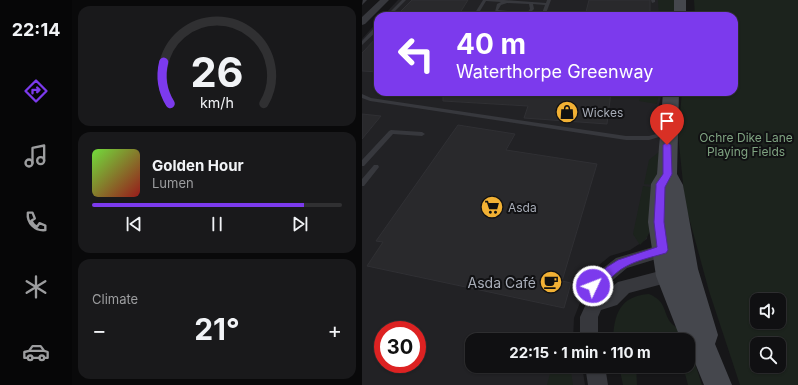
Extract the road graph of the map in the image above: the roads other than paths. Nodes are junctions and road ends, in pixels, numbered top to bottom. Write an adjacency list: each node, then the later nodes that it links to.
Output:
1 (365, 0): 9 (lane)
2 (385, 0): 16 (street)
3 (404, 0): 10 (lane)
4 (485, 0): 6 (lane); 11 (lane)
5 (680, 0): 15 (street)
6 (506, 1): 8 (lane); 12 (lane)
7 (548, 2): 8 (lane); 14 (lane)
8 (531, 3): 13 (lane)
9 (362, 4)
10 (392, 12)
11 (478, 12)
12 (507, 12)
13 (530, 12)
14 (544, 12)
15 (680, 12)
16 (362, 22)
17 (374, 31): 18 (lane)
18 (362, 44)
19 (362, 96): 21 (lane)
20 (671, 96): 21 (street)
21 (667, 133): 26 (street)
22 (422, 134): 23 (lane)
23 (362, 164)
24 (376, 167): 25 (lane)
25 (362, 184)
26 (672, 247): 27 (street); 28 (street)
27 (677, 272): 28 (street); 32 (street)
28 (595, 304): 29 (street)
29 (590, 333)
30 (596, 373): 31 (street)
31 (598, 385)
32 (718, 385)

